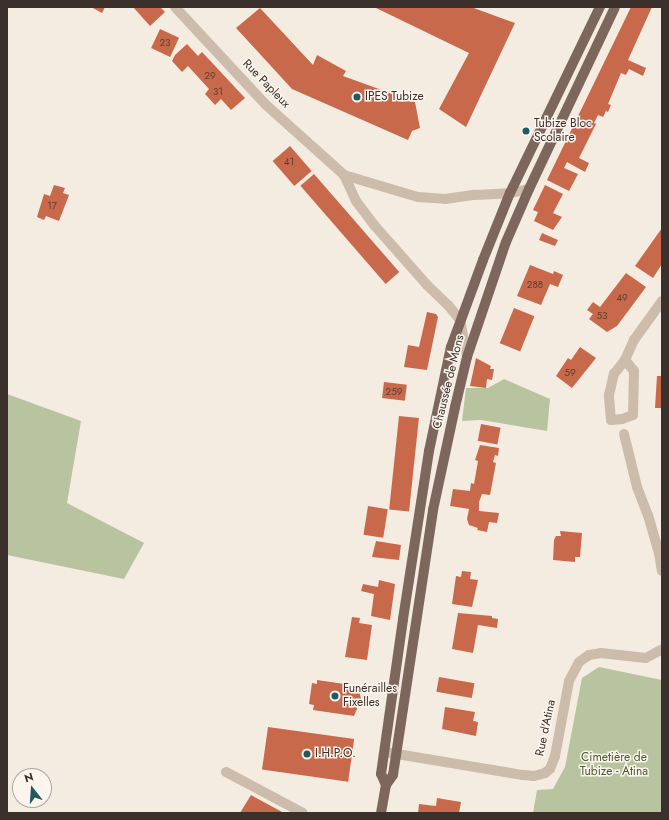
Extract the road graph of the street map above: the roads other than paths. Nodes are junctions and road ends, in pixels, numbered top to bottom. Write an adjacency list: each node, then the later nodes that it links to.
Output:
1 (175, 7): 4 (street, Rue Papleux)
2 (600, 7): 6 (main road, Chaussée de Mons)
3 (615, 7): 5 (main road, Chaussée de Mons)
4 (344, 175): 6 (street, Rue Papleux); 8 (street, Rue Papleux)
5 (529, 189): 6 (street, Rue Papleux); 9 (main road, Chaussée de Mons)
6 (510, 193): 8 (main road, Chaussée de Mons)
7 (662, 301): 10 (street)
8 (460, 320): 9 (street, Rue Papleux); 14 (main road, Chaussée de Mons)
9 (467, 356): 15 (main road, Chaussée de Mons)
10 (624, 360): 10 (street)
11 (624, 434): 12 (street)
12 (662, 571)
13 (662, 649): 15 (street, Rue d'Atina)
14 (385, 752): 15 (street, Rue d'Atina); 17 (main road, Chaussée de Mons)
15 (397, 755): 17 (main road, Chaussée de Mons)
16 (226, 772): 18 (street)
17 (386, 785): 19 (main road, Chaussée de Mons)
18 (303, 813)
19 (381, 813)

